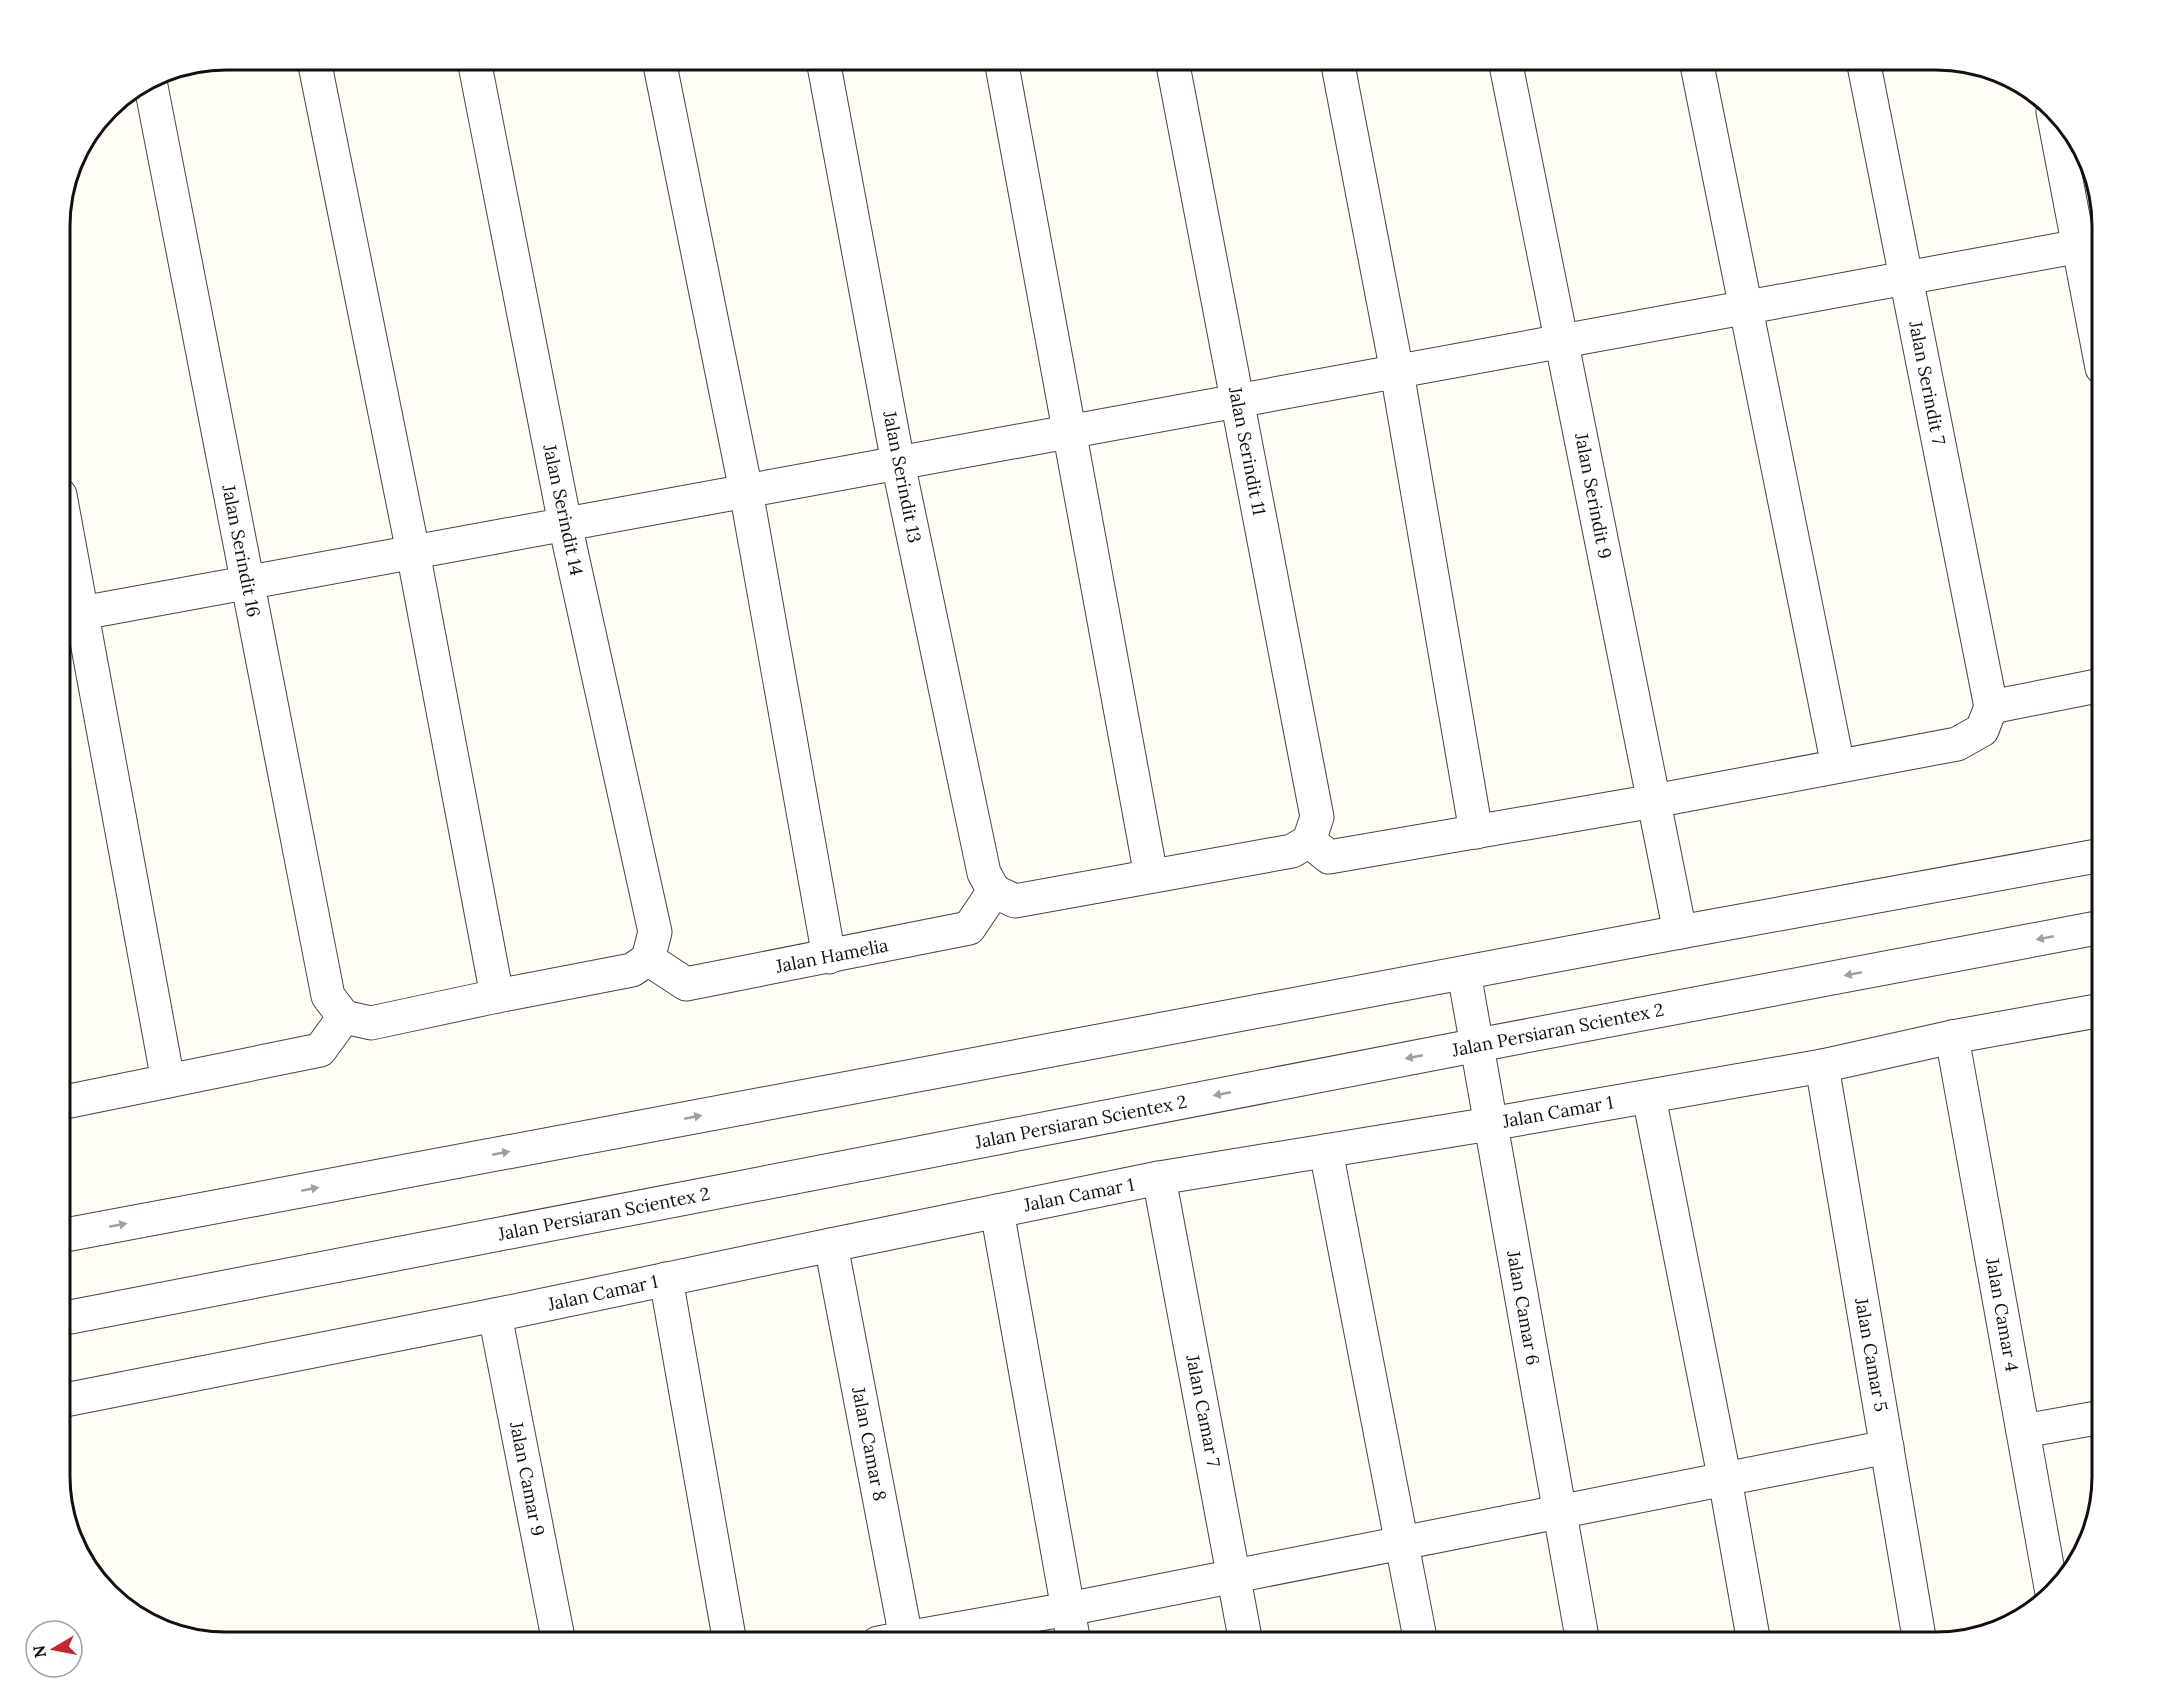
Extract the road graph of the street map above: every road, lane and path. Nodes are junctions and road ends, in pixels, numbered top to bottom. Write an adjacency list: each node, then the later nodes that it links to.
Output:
1 (1174, 70): 18 (street, Jalan Serindit 11)
2 (1339, 70): 17 (street)
3 (1507, 70): 16 (street, Jalan Serindit 9)
4 (1698, 70): 15 (street)
5 (1865, 70): 14 (street, Jalan Serindit 7)
6 (316, 71): 23 (street)
7 (476, 71): 22 (street, Jalan Serindit 14)
8 (661, 71): 21 (street)
9 (825, 71): 20 (street, Jalan Serindit 13)
10 (1003, 71): 19 (street)
11 (152, 90): 24 (street, Jalan Serindit 16)
12 (2058, 131): 13 (street)
13 (2090, 244): 14 (street)
14 (1907, 278): 15 (street); 27 (street, Jalan Serindit 7)
15 (1746, 308): 16 (street); 28 (street)
16 (1562, 341): 17 (street); 29 (street, Jalan Serindit 9)
17 (1396, 372): 18 (street); 30 (street)
18 (1237, 401): 19 (street); 31 (street, Jalan Serindit 11)
19 (1071, 431): 20 (street); 33 (street)
20 (898, 463): 21 (street); 34 (street, Jalan Serindit 13)
21 (746, 491): 22 (street); 37 (street)
22 (565, 524): 23 (street); 38 (street, Jalan Serindit 14)
23 (413, 552): 24 (street); 40 (street)
24 (247, 583): 25 (street); 42 (street, Jalan Serindit 16)
25 (72, 614): 46 (street)
26 (2091, 687): 27 (street)
27 (1991, 707): 28 (street)
28 (1838, 766): 29 (street)
29 (1654, 801): 30 (street); 36 (street, Jalan Serindit 9)
30 (1476, 832): 31 (street)
31 (1309, 841): 33 (street)
32 (2091, 857): 36 (street)
33 (1151, 876): 34 (street)
34 (994, 891): 37 (street, Jalan Hamelia)
35 (2091, 929): 44 (street, Jalan Persiaran Scientex 2, one-way to 44)
36 (1680, 932): 39 (street)
37 (829, 957): 38 (street, Jalan Hamelia)
38 (648, 959): 40 (street)
39 (1464, 973): 44 (street, Jalan Camar 6); 53 (street, one-way to 39)
40 (497, 996): 42 (street)
41 (2091, 1012): 43 (street, Jalan Camar 1)
42 (344, 1017): 46 (street)
43 (1952, 1037): 45 (street, Jalan Camar 1); 60 (street, Jalan Camar 4)
44 (1478, 1045): 49 (street, Jalan Camar 6); 57 (street, Jalan Persiaran Scientex 2, one-way to 57)
45 (1822, 1066): 47 (street, Jalan Camar 1); 61 (street, Jalan Camar 5)
46 (168, 1081): 48 (street)
47 (1649, 1097): 49 (street, Jalan Camar 1); 62 (street)
48 (71, 1102)
49 (1490, 1124): 50 (street, Jalan Camar 1); 63 (street, Jalan Camar 6)
50 (1326, 1151): 51 (street, Jalan Camar 1); 64 (street)
51 (1159, 1178): 52 (street, Jalan Camar 1); 65 (street, Jalan Camar 7)
52 (997, 1211): 54 (street, Jalan Camar 1); 67 (street)
53 (71, 1234)
54 (831, 1245): 55 (street, Jalan Camar 1); 70 (street, Jalan Camar 8)
55 (666, 1279): 56 (street, Jalan Camar 1); 69 (street)
56 (495, 1316): 58 (street, Jalan Camar 1); 68 (street, Jalan Camar 9)
57 (71, 1317)
58 (71, 1399)
59 (2091, 1420): 60 (street)
60 (2023, 1431): 66 (street, Jalan Camar 4)
61 (1887, 1447): 62 (street); 77 (street, Jalan Camar 5)
62 (1724, 1480): 63 (street); 76 (street)
63 (1560, 1512): 64 (street); 75 (street, Jalan Camar 6)
64 (1402, 1543): 65 (street); 74 (street)
65 (1233, 1575): 67 (street); 73 (street, Jalan Camar 7)
66 (2050, 1582)
67 (1068, 1609): 71 (street); 72 (street)
68 (557, 1632)
69 (728, 1632)
70 (896, 1632)
71 (945, 1632)
72 (1072, 1632)
73 (1244, 1632)
74 (1419, 1632)
75 (1581, 1632)
76 (1752, 1632)
77 (1918, 1632)

